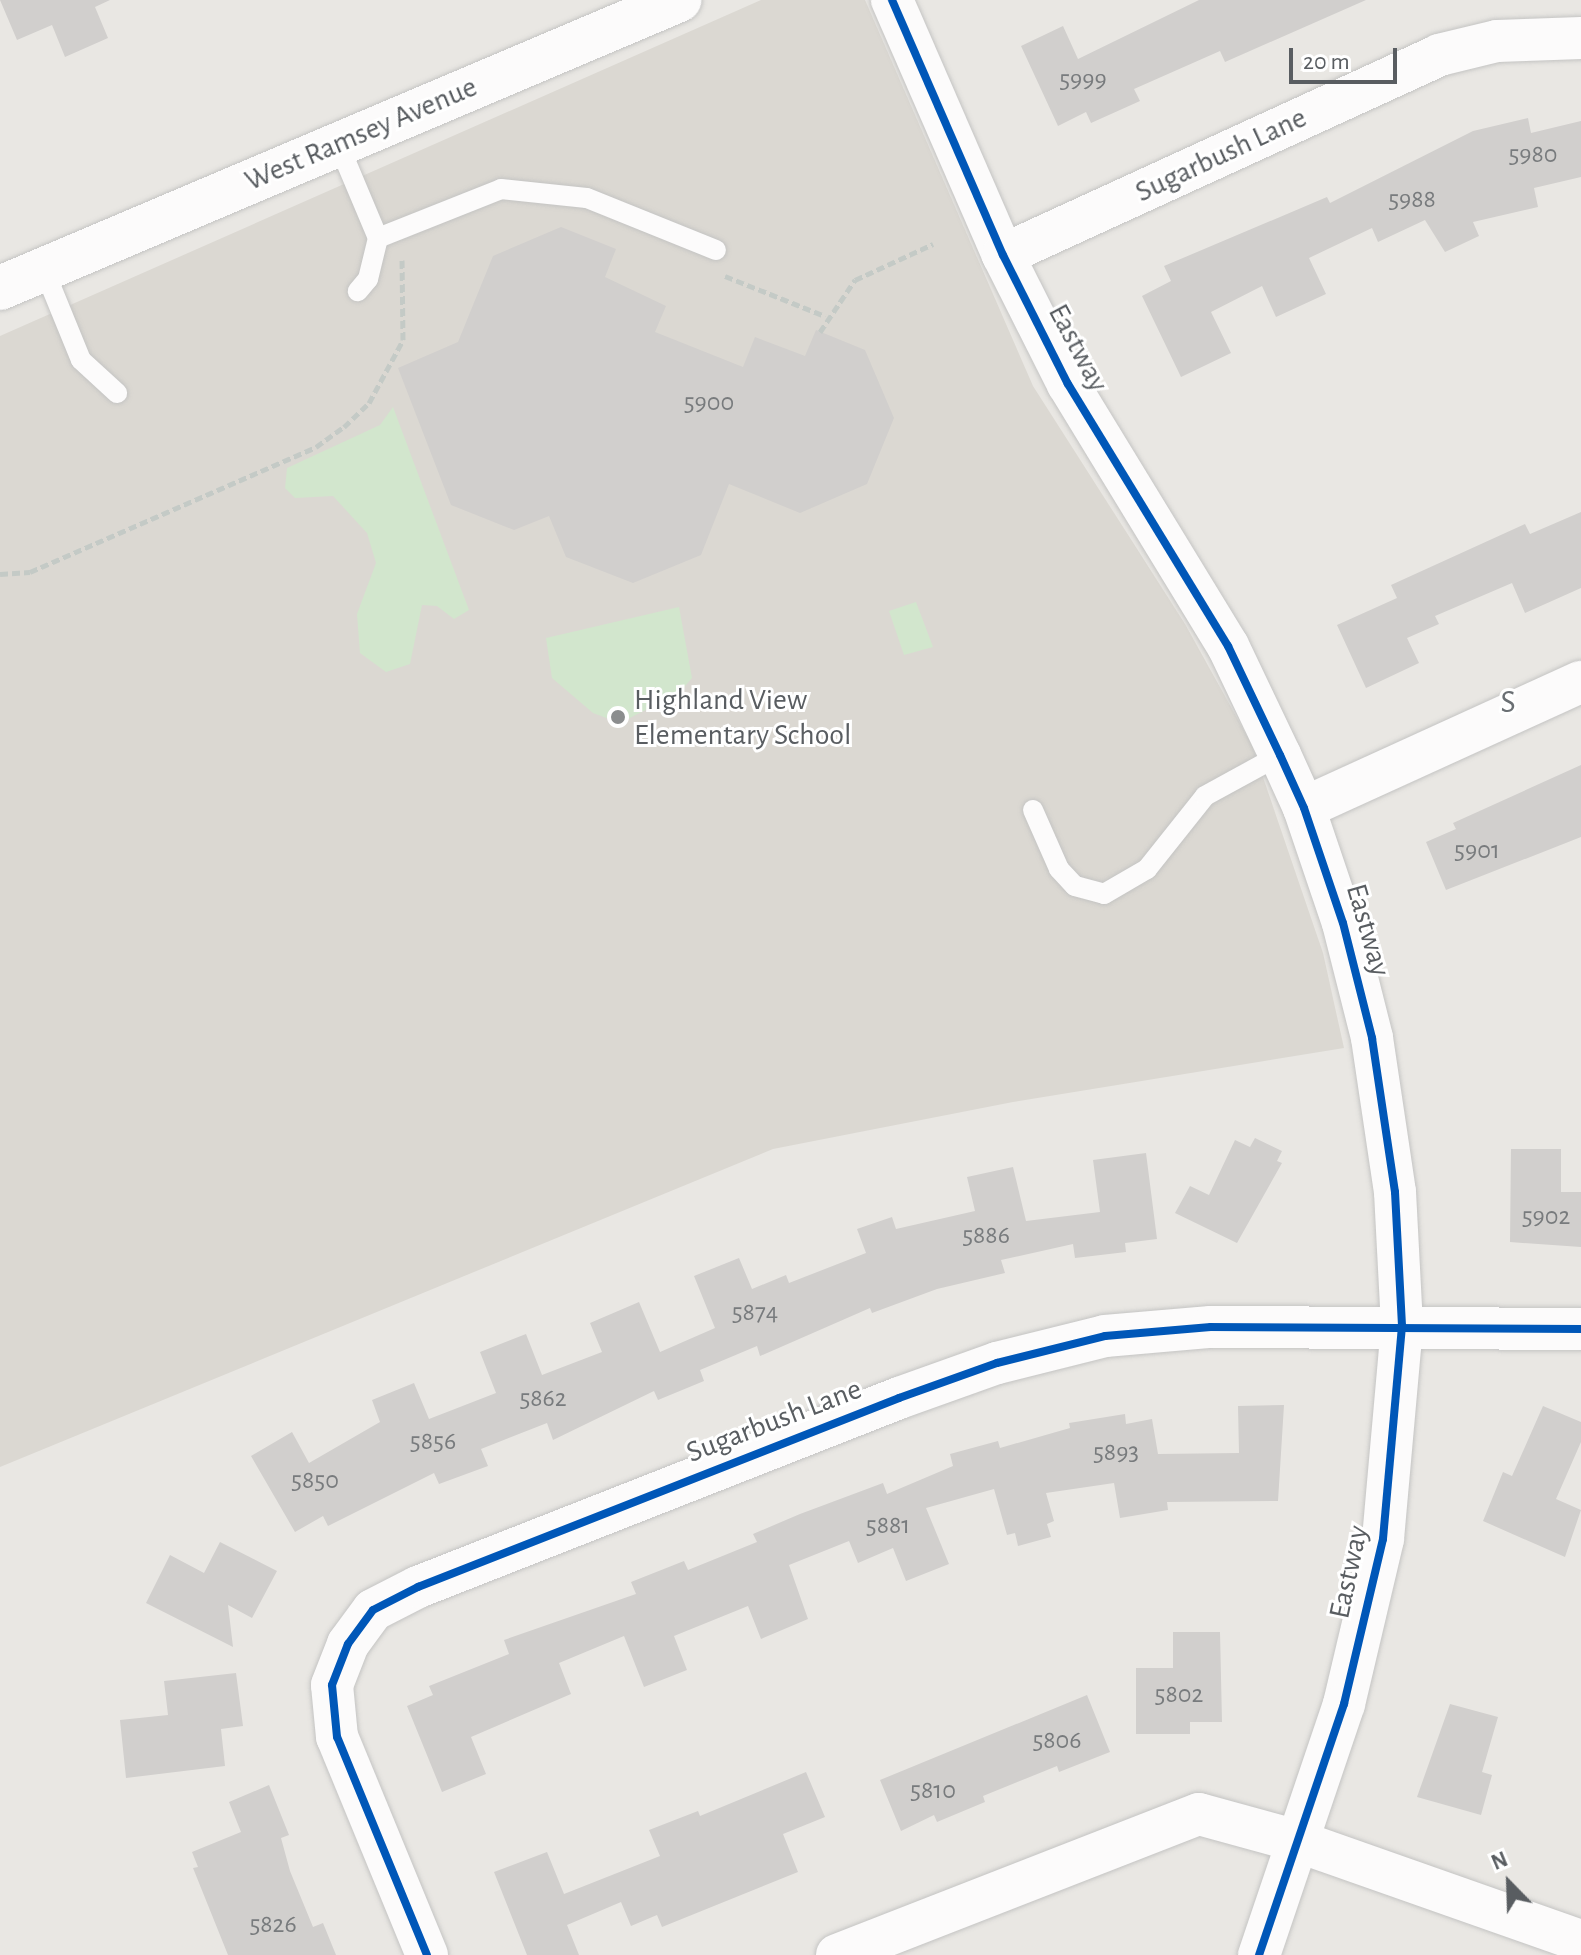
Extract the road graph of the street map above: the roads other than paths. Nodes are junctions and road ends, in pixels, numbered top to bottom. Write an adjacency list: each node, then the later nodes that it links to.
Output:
1 (679, 0): 4 (street, West Ramsey Avenue)
2 (892, 0): 7 (street, Eastway)
3 (1581, 38): 7 (street, Sugarbush Lane)
4 (338, 143): 5 (lane); 8 (street, West Ramsey Avenue)
5 (386, 235): 6 (lane); 11 (lane)
6 (716, 250)
7 (1003, 255): 14 (street, Eastway)
8 (43, 267): 9 (street, West Ramsey Avenue); 10 (street, West Ramsey Avenue); 12 (lane)
9 (0, 272)
10 (0, 288)
11 (358, 291)
12 (117, 393)
13 (1581, 682): 15 (street)
14 (1280, 755): 15 (street, Eastway); 16 (lane)
15 (1304, 808): 17 (street, Eastway)
16 (1033, 810)
17 (1402, 1326): 18 (street, Sugarbush Lane); 19 (street, Eastway); 21 (street, Sugarbush Lane)
18 (1581, 1329)
19 (1297, 1841): 20 (street); 22 (street); 23 (street, Eastway)
20 (1581, 1941)
21 (427, 1955)
22 (837, 1955)
23 (1259, 1955)

